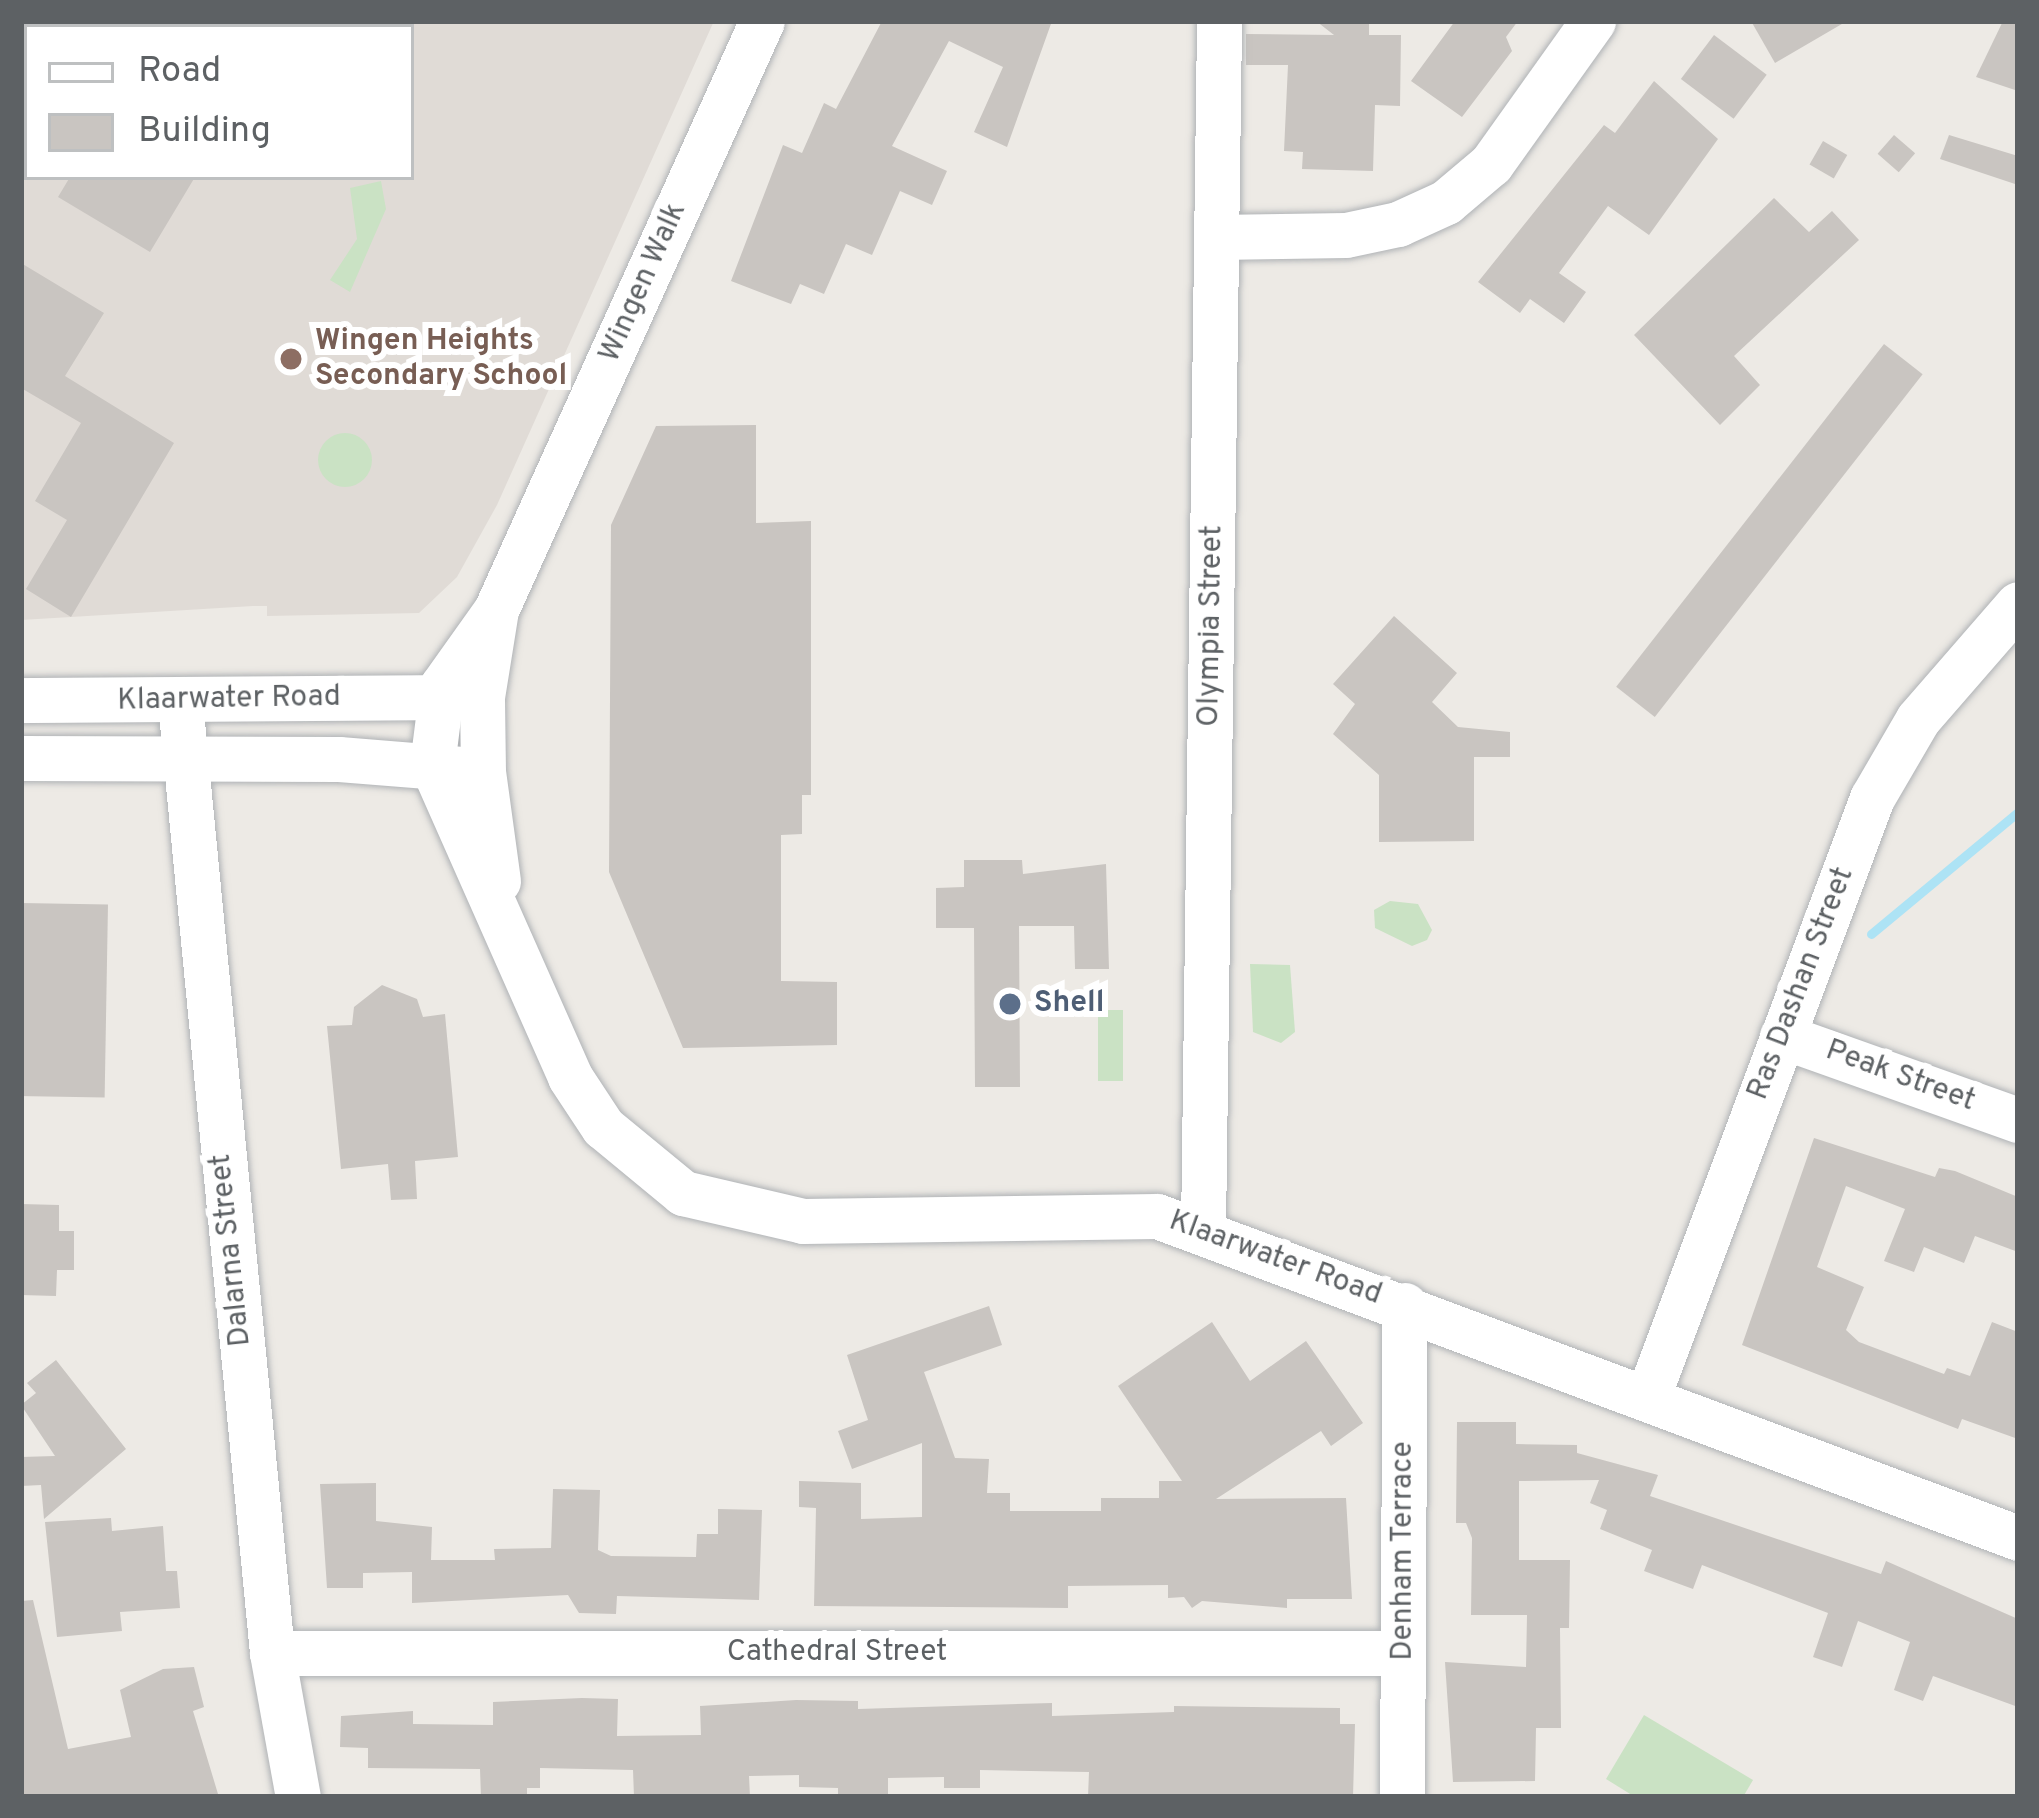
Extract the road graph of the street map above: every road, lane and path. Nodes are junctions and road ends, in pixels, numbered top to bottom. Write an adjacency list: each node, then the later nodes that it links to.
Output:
1 (762, 21): 6 (street, Wingen Walk)
2 (1219, 21): 4 (street, Olympia Street)
3 (1593, 21): 4 (street)
4 (1216, 237): 16 (street, Olympia Street)
5 (2018, 604): 14 (street, Ras Dashan Street)
6 (460, 698): 8 (street, Klaarwater Road); 11 (street); 12 (street, Klaarwater Road)
7 (21, 700): 8 (street, Klaarwater Road)
8 (180, 702): 10 (street, Dalarna Street)
9 (21, 758): 10 (street, Klaarwater Road)
10 (187, 763): 11 (street, Klaarwater Road); 20 (street, Dalarna Street)
11 (432, 765): 12 (street, Klaarwater Road); 13 (street, Klaarwater Road)
12 (483, 772): 13 (street, Klaarwater Road)
13 (506, 920): 16 (street, Klaarwater Road)
14 (1782, 1036): 15 (street, Peak Street); 18 (street, Ras Dashan Street)
15 (2018, 1120)
16 (1203, 1230): 17 (street, Klaarwater Road)
17 (1405, 1305): 18 (street, Klaarwater Road); 21 (street, Denham Terrace)
18 (1647, 1399): 19 (street, Klaarwater Road)
19 (2018, 1538)
20 (272, 1653): 21 (street, Cathedral Street); 22 (street, Dalarna Street)
21 (1403, 1653): 23 (street, Denham Terrace)
22 (298, 1797)
23 (1402, 1797)

